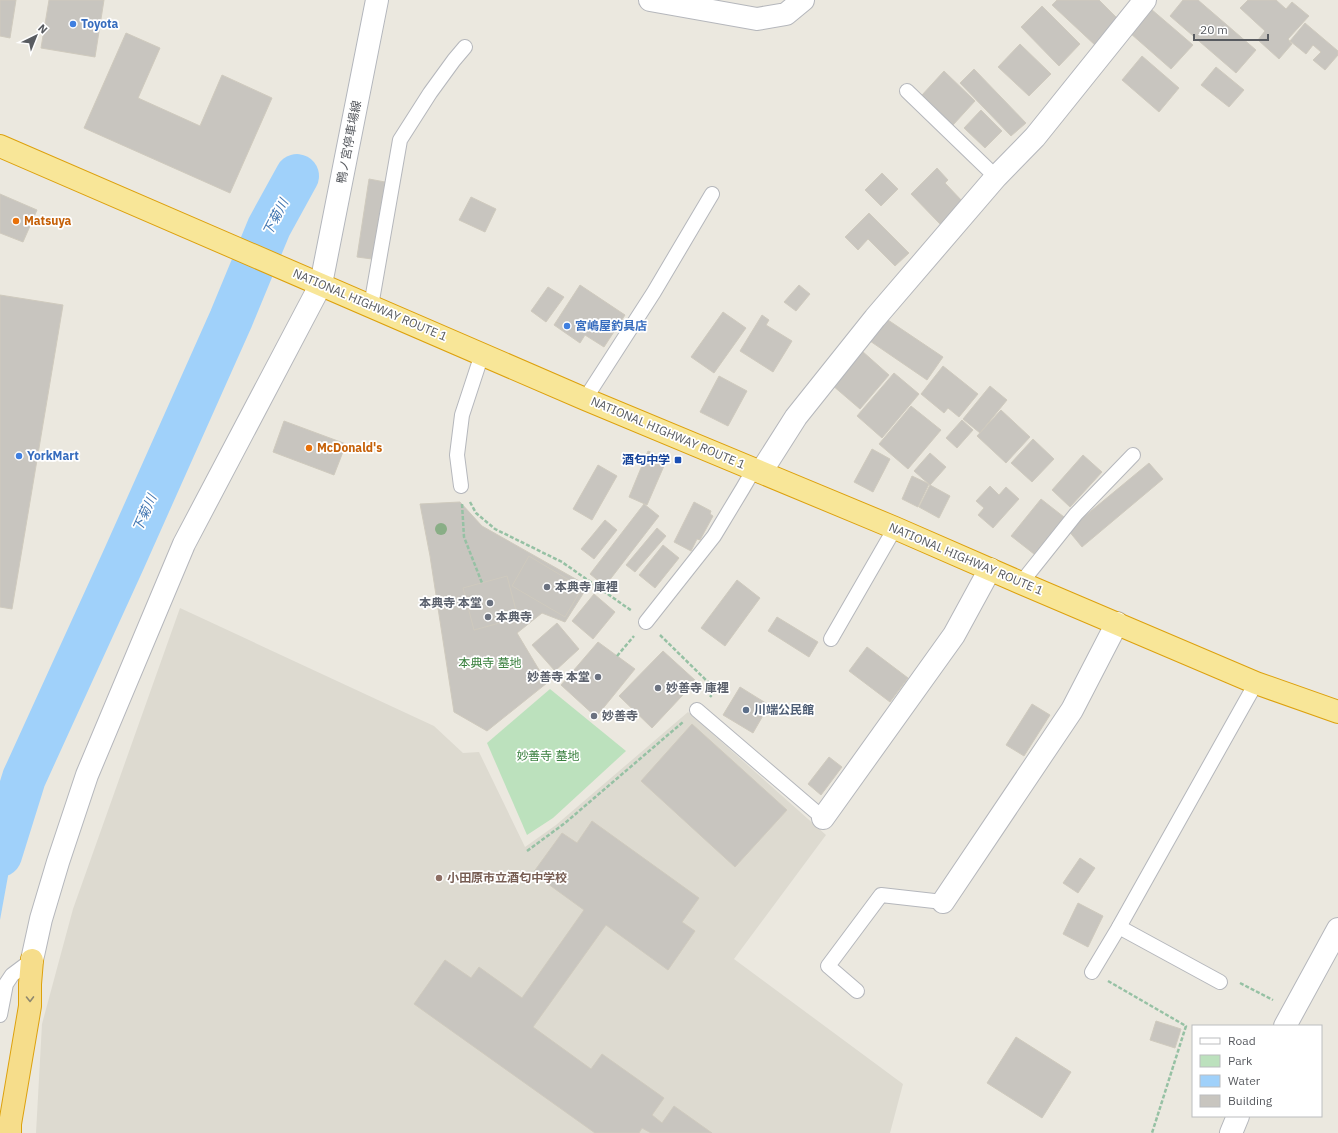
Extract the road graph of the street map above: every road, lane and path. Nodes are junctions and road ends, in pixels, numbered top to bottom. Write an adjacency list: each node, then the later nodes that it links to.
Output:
1 (377, 0): 10 (street, 鴨ノ宮停車場線)
2 (650, 0): 3 (street)
3 (803, 0)
4 (1145, 0): 8 (street)
5 (465, 48): 11 (lane)
6 (907, 90): 8 (lane)
7 (0, 146): 10 (highway, NATIONAL HIGHWAY ROUTE 1)
8 (996, 177): 15 (street)
9 (712, 194): 13 (lane)
10 (321, 284): 11 (highway, NATIONAL HIGHWAY ROUTE 1); 33 (street, 鴨ノ宮停車場線)
11 (372, 306): 12 (highway, NATIONAL HIGHWAY ROUTE 1)
12 (482, 354): 13 (highway, NATIONAL HIGHWAY ROUTE 1); 16 (lane)
13 (585, 399): 15 (highway, NATIONAL HIGHWAY ROUTE 1)
14 (1133, 455): 20 (lane)
15 (758, 470): 17 (highway, NATIONAL HIGHWAY ROUTE 1); 21 (lane)
16 (461, 486): 19 (path); 21 (path)
17 (895, 528): 18 (highway, NATIONAL HIGHWAY ROUTE 1); 23 (lane)
18 (990, 569): 20 (highway, NATIONAL HIGHWAY ROUTE 1); 28 (street)
19 (482, 583)
20 (1021, 583): 22 (highway, NATIONAL HIGHWAY ROUTE 1)
21 (646, 622): 24 (path); 26 (path)
22 (1117, 623): 25 (highway, NATIONAL HIGHWAY ROUTE 1); 30 (street)
23 (831, 639)
24 (618, 656)
25 (1256, 683): 27 (highway, NATIONAL HIGHWAY ROUTE 1); 31 (lane)
26 (697, 710): 28 (lane); 29 (path)
27 (1338, 712)
28 (823, 818)
29 (527, 851)
30 (943, 902): 36 (lane)
31 (1119, 927): 34 (lane); 35 (lane)
32 (1338, 929): 38 (street)
33 (32, 960): 37 (lane); 40 (highway, one-way to 40)
34 (1092, 972): 41 (path)
35 (1220, 982): 38 (path)
36 (857, 991)
37 (0, 1015)
38 (1289, 1019)
39 (1238, 1117): 42 (street)
40 (10, 1133)
41 (1152, 1133)
42 (1231, 1133)

